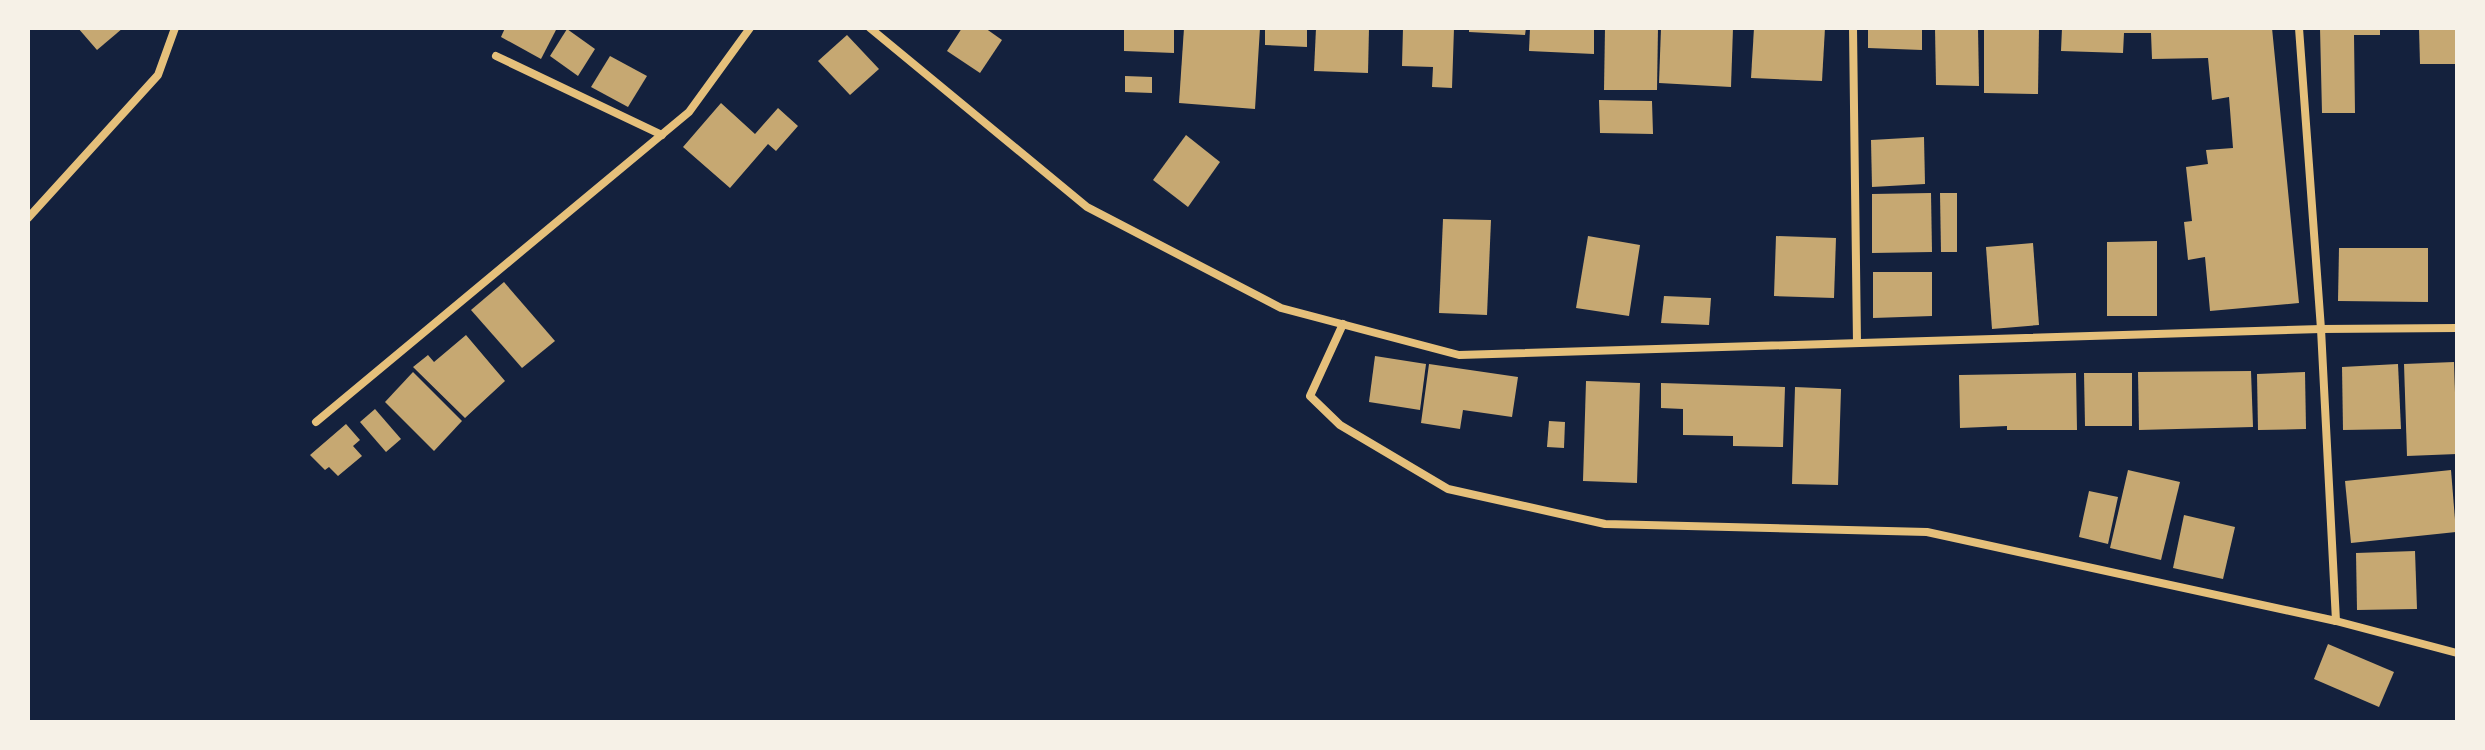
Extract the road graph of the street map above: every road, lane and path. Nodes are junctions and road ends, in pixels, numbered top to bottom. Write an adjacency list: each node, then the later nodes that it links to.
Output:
1 (175, 28): 8 (street)
2 (750, 28): 7 (street)
3 (870, 28): 9 (street)
4 (1853, 28): 12 (street)
5 (2299, 28): 11 (street)
6 (496, 56): 7 (street)
7 (662, 135): 13 (street)
8 (28, 218)
9 (1343, 324): 12 (street); 14 (street)
10 (2457, 328): 11 (street)
11 (2321, 329): 12 (street); 14 (street)
12 (1857, 343)
13 (316, 422)
14 (2336, 621): 15 (street)
15 (2457, 653)

